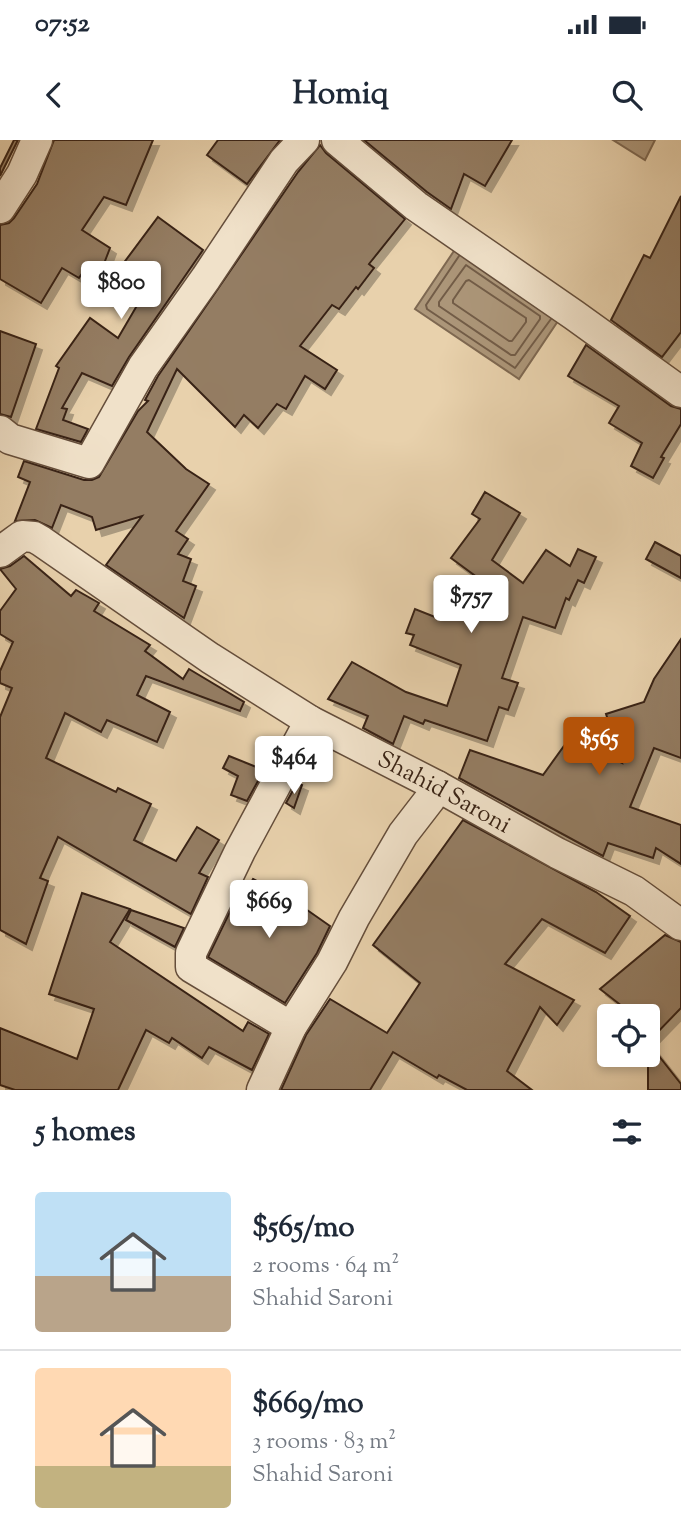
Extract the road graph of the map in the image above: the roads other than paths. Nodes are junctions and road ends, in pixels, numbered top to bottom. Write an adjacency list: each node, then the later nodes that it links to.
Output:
1 (37, 140): 4 (street)
2 (304, 140): 6 (street)
3 (337, 140): 5 (street)
4 (0, 208)
5 (681, 392)
6 (0, 431)
7 (0, 552): 8 (street, Shahid Saroni)
8 (310, 721): 9 (street, Shahid Saroni); 11 (street)
9 (438, 786): 10 (street, Shahid Saroni); 11 (street)
10 (681, 925)
11 (291, 1027): 12 (street)
12 (262, 1090)

